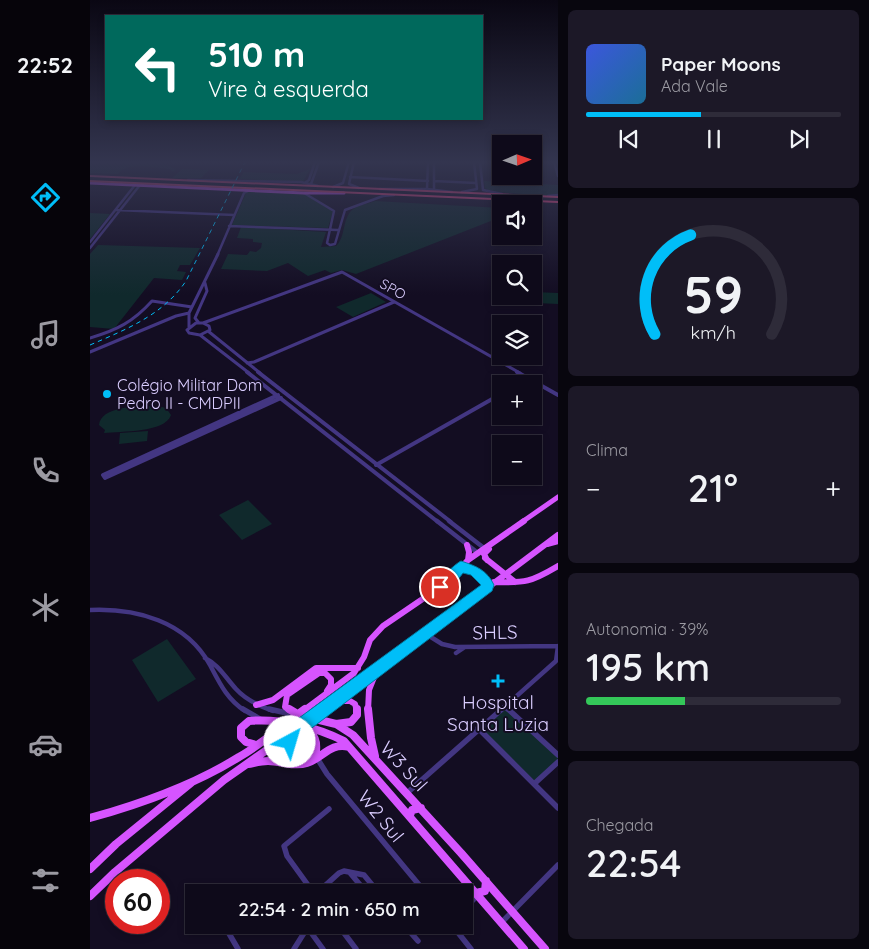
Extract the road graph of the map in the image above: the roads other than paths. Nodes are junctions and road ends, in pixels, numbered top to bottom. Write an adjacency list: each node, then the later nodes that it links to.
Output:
1 (119, 206): 6 (street)
2 (123, 206): 7 (street)
3 (238, 206): 8 (street)
4 (326, 206): 12 (street)
5 (355, 206): 11 (street)
6 (116, 210): 7 (street); 9 (street)
7 (120, 210): 8 (street); 9 (street)
8 (234, 215): 10 (street)
9 (107, 224): 13 (street); 14 (street)
10 (229, 226): 12 (street); 15 (street)
11 (338, 230): 12 (street); 12 (street)
12 (329, 231)
13 (90, 242)
14 (90, 248)
15 (205, 282): 16 (street); 17 (street)
16 (199, 293): 17 (street); 21 (street)
17 (206, 293): 23 (street)
18 (164, 301): 20 (street); 28 (street)
19 (394, 302): 24 (street, SPO); 32 (street); 35 (street, SPO)
20 (176, 304): 21 (street)
21 (192, 307): 22 (street)
22 (189, 313): 25 (street); 29 (street)
23 (201, 323): 24 (street); 25 (street)
24 (209, 324): 26 (street)
25 (189, 327): 27 (street)
26 (208, 331): 27 (street); 30 (street)
27 (200, 335): 31 (street)
28 (90, 338)
29 (90, 352)
30 (233, 353): 31 (street); 33 (street)
31 (227, 356): 38 (street)
32 (254, 362): 33 (street); 34 (street)
33 (246, 363): 34 (street)
34 (252, 367): 37 (street)
35 (524, 375)
36 (542, 386): 39 (street, SPO)
37 (281, 390): 38 (street); 43 (street)
38 (278, 395): 41 (street); 42 (street); 44 (street)
39 (558, 395)
40 (492, 399): 48 (street)
41 (258, 404): 42 (street); 45 (street)
42 (263, 406): 45 (street)
43 (305, 409): 44 (street); 46 (street)
44 (299, 412): 47 (street)
45 (232, 418): 49 (street)
46 (350, 444): 47 (street); 48 (street)
47 (343, 447): 51 (street)
48 (376, 465): 50 (street)
49 (112, 473)
50 (393, 477): 51 (street); 52 (street)
51 (387, 482): 54 (street)
52 (417, 496): 54 (street); 60 (street)
53 (558, 497): 55 (main road)
54 (410, 500): 59 (street)
55 (526, 519): 60 (main road); 63 (main road)
56 (558, 535): 58 (main road)
57 (558, 541): 58 (main road)
58 (545, 544): 66 (main road)
59 (467, 545): 61 (street); 62 (main road)
60 (484, 548): 61 (main road)
61 (478, 553): 62 (main road); 63 (main road)
62 (468, 560): 64 (main road)
63 (487, 560): 66 (main road)
64 (461, 566): 69 (main road); 79 (main road)
65 (558, 566): 68 (main road)
66 (504, 575): 67 (main road); 68 (main road)
67 (494, 582): 68 (main road); 69 (main road)
68 (516, 583)
69 (487, 587): 71 (main road)
70 (90, 610): 77 (street, W3 Sul)
71 (428, 632): 74 (street, SHLS); 78 (main road)
72 (552, 646): 73 (street, SHLS); 74 (street, SHLS); 76 (street)
73 (558, 646): 76 (street, SHLS)
74 (465, 647): 75 (street)
75 (456, 653)
76 (556, 657): 83 (street)
77 (205, 658): 81 (street, W3 Sul); 85 (street, W3 Sul)
78 (381, 667): 82 (main road); 94 (main road)
79 (358, 668): 80 (main road); 81 (main road)
80 (318, 700): 84 (main road); 90 (main road)
81 (256, 705): 84 (street, W3 Sul)
82 (330, 706): 86 (main road); 89 (main road)
83 (504, 707): 88 (street); 92 (street)
84 (299, 715): 86 (main road, W3 Sul)
85 (264, 721): 87 (main road, W3 Sul); 90 (main road)
86 (336, 724): 94 (main road, W3 Sul)
87 (304, 728): 89 (main road); 91 (main road, W3 Sul)
88 (478, 728): 98 (street); 99 (street)
89 (295, 731): 96 (main road)
90 (259, 743): 97 (main road)
91 (353, 750): 93 (main road); 103 (main road, W3 Sul)
92 (558, 755)
93 (316, 758): 96 (main road); 115 (street, W2 Sul)
94 (377, 761): 99 (main road, W3 Sul)
95 (558, 762): 98 (street)
96 (245, 764): 110 (main road)
97 (195, 780): 104 (main road); 107 (main road)
98 (534, 784): 101 (street)
99 (407, 793): 100 (main road, W3 Sul)
100 (421, 808): 103 (main road); 109 (main road, W3 Sul)
101 (558, 808)
102 (329, 809): 105 (street)
103 (410, 815): 117 (main road, W3 Sul)
104 (90, 818)
105 (288, 858): 111 (street)
106 (558, 864): 120 (street)
107 (90, 868)
108 (354, 874): 112 (street); 113 (street); 114 (street)
109 (486, 881): 117 (main road); 120 (main road, W3 Sul)
110 (103, 883): 116 (main road); 118 (main road)
111 (307, 884)
112 (327, 884)
113 (361, 884)
114 (372, 884)
115 (418, 884)
116 (90, 891)
117 (477, 894): 119 (street); 121 (main road, W3 Sul)
118 (90, 896)
119 (473, 899)
120 (512, 911): 121 (street); 135 (main road, W3 Sul)
121 (502, 923): 134 (main road, W3 Sul)
122 (229, 934): 129 (street)
123 (303, 934): 130 (street)
124 (313, 934): 131 (street)
125 (345, 934): 132 (street)
126 (412, 934): 128 (street)
127 (459, 934): 133 (street)
128 (418, 941)
129 (238, 949)
130 (294, 949)
131 (322, 949)
132 (356, 949)
133 (471, 949)
134 (524, 949)
135 (545, 949)

